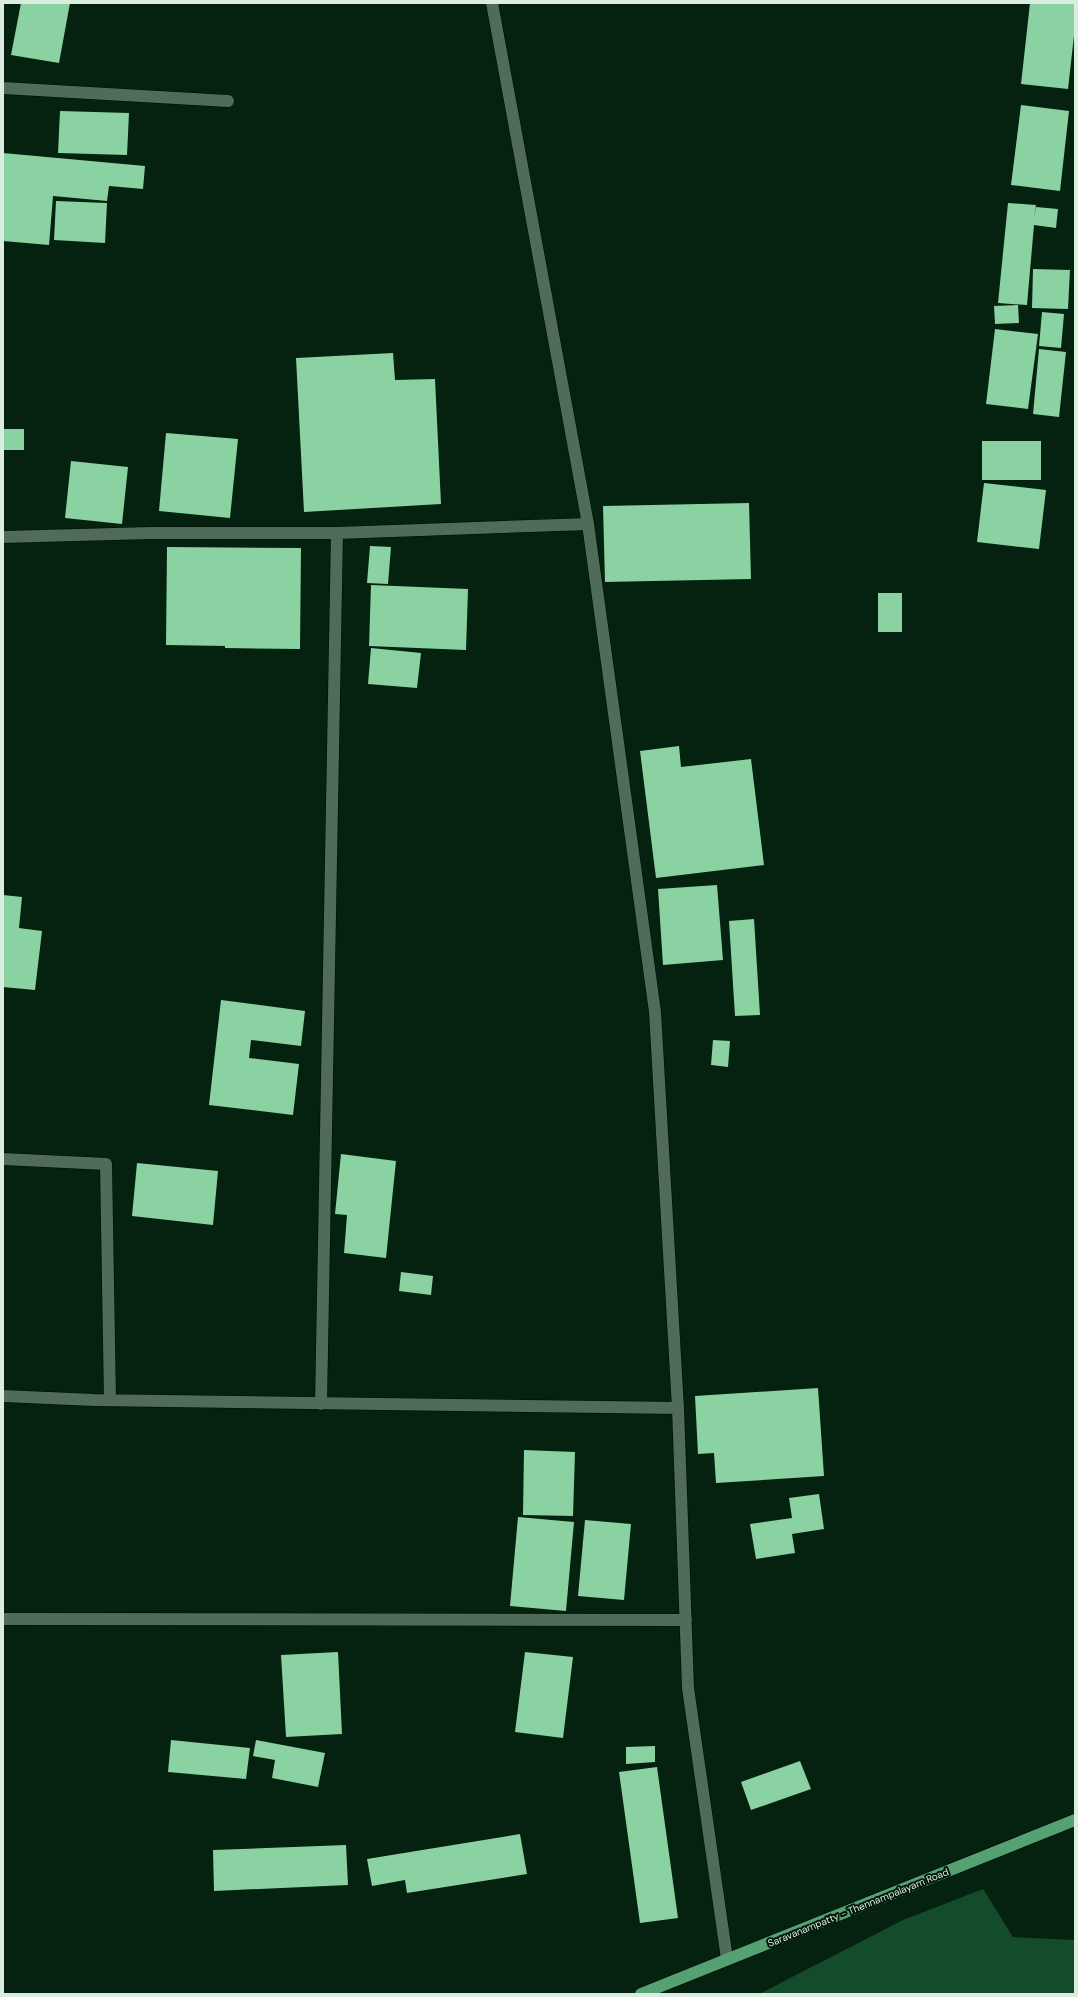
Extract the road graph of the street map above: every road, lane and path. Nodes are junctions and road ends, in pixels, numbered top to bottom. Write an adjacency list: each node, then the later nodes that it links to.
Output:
1 (492, 3): 4 (street)
2 (3, 88): 3 (street)
3 (228, 101)
4 (588, 524): 5 (street); 11 (street)
5 (337, 533): 6 (street); 10 (street)
6 (3, 537)
7 (3, 1159): 9 (street)
8 (3, 1396): 9 (street)
9 (110, 1400): 10 (street)
10 (321, 1404): 11 (street)
11 (678, 1408): 13 (street)
12 (3, 1619): 13 (street)
13 (686, 1620): 15 (street)
14 (1075, 1820): 15 (main road, Saravanampatty - Thennampalayam Road)
15 (727, 1960): 16 (main road, Saravanampatty - Thennampalayam Road)
16 (641, 1994)

